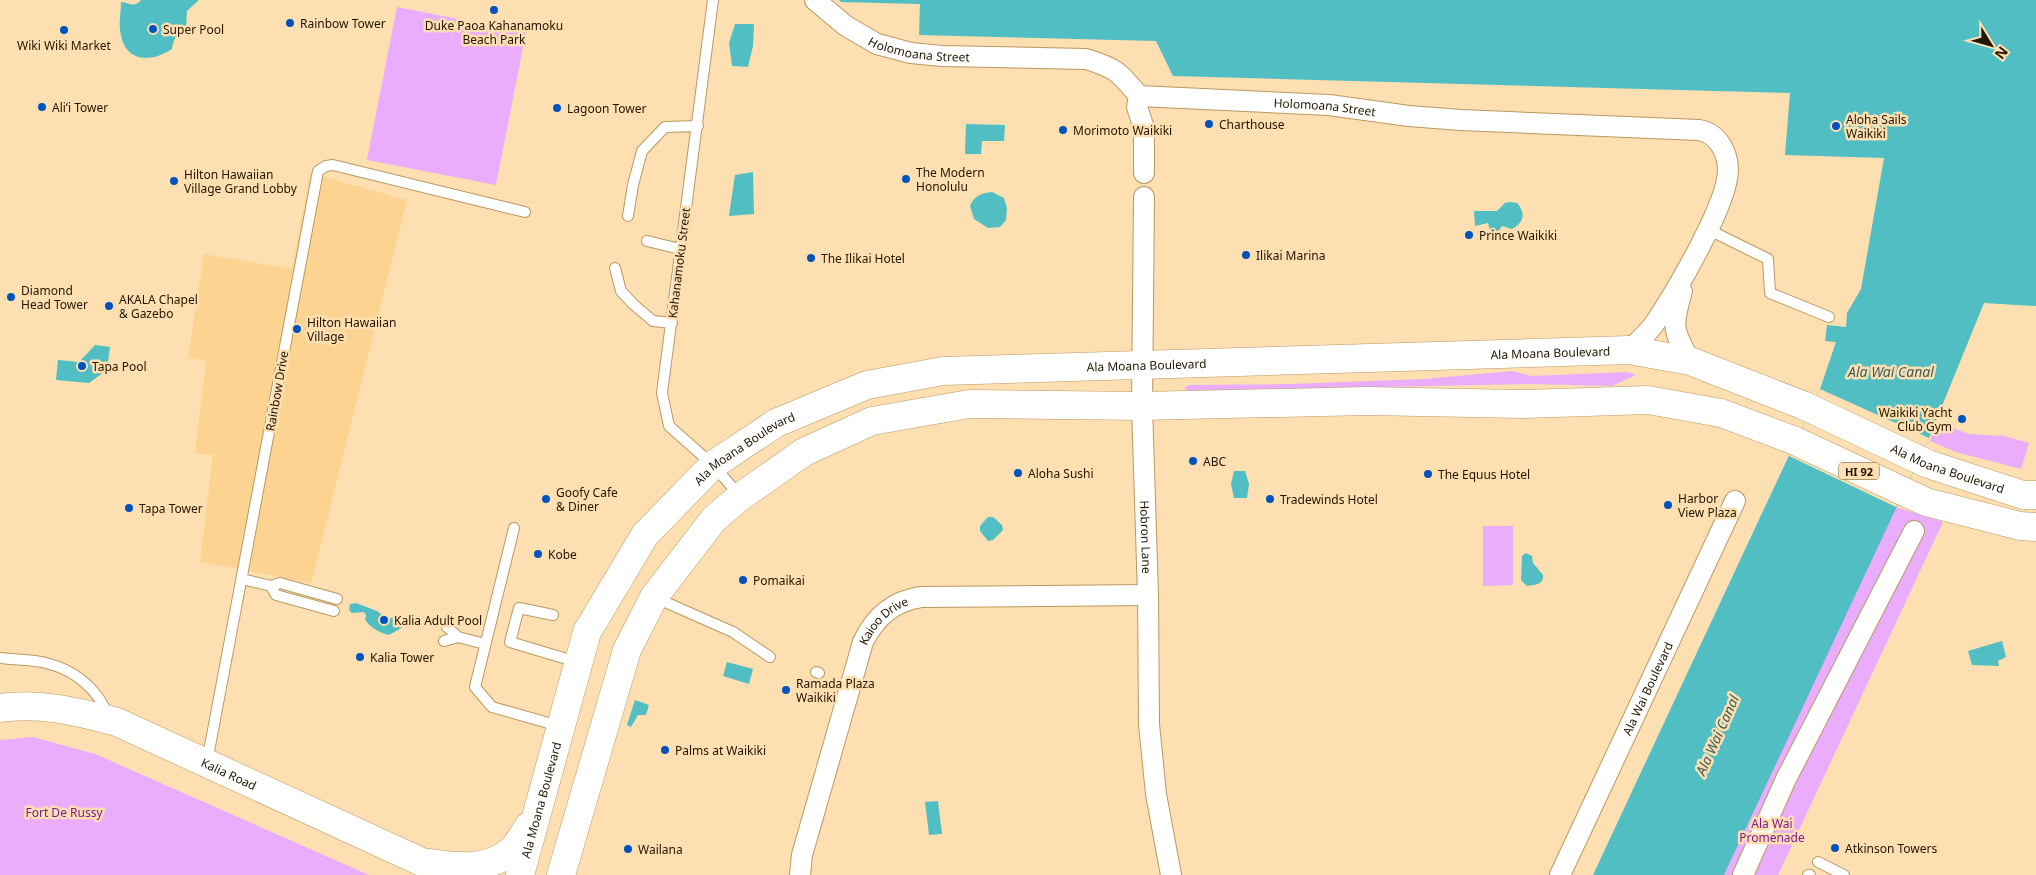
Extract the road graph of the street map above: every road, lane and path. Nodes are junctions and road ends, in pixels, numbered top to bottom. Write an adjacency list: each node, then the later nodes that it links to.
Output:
1 (713, 0): 4 (lane, Kahanamoku Street)
2 (815, 0): 3 (street, Holomoana Street)
3 (1139, 96): 5 (street); 9 (street, Holomoana Street)
4 (698, 126): 8 (lane); 11 (lane, Kahanamoku Street)
5 (1144, 173)
6 (1144, 198): 18 (street, Hobron Lane)
7 (525, 212): 27 (lane, Rainbow Drive)
8 (628, 216)
9 (1707, 229): 13 (street, Holomoana Street); 14 (lane)
10 (646, 242): 11 (lane)
11 (680, 249): 15 (lane, Kahanamoku Street)
12 (615, 268): 15 (lane)
13 (1687, 270): 16 (street, Holomoana Street); 17 (street, Holomoana Street)
14 (1829, 317)
15 (672, 323): 20 (lane, Kahanamoku Street)
16 (1629, 350): 17 (main road, Ala Moana Boulevard); 18 (main road, Ala Moana Boulevard)
17 (1690, 361): 21 (main road, Ala Moana Boulevard)
18 (1142, 365): 19 (street, Hobron Lane); 20 (main road, Ala Moana Boulevard)
19 (1142, 406): 22 (main road, HI 92); 24 (main road, HI 92); 29 (street, Hobron Lane)
20 (713, 465): 22 (lane, Kahanamoku Street); 40 (main road, Ala Moana Boulevard)
21 (2036, 495)
22 (740, 497): 30 (main road, HI 92)
23 (1735, 501): 53 (street, Ala Wai Boulevard)
24 (2036, 526)
25 (514, 528): 37 (lane)
26 (1914, 531): 54 (street)
27 (242, 579): 28 (lane); 44 (lane, Rainbow Drive)
28 (271, 586): 31 (lane); 32 (lane)
29 (1148, 595): 51 (street, Kaioo Drive); 52 (street, Hobron Lane)
30 (654, 597): 38 (lane); 50 (main road, HI 92)
31 (337, 599)
32 (334, 610)
33 (553, 615): 40 (lane)
34 (447, 627): 35 (lane)
35 (458, 637): 36 (lane); 37 (lane)
36 (444, 641)
37 (485, 644): 43 (lane)
38 (770, 657)
39 (0, 658): 42 (lane)
40 (578, 662): 43 (main road, Ala Moana Boulevard)
41 (0, 708): 42 (main road, Kalia Road)
42 (110, 720): 44 (main road, Kalia Road)
43 (560, 726): 45 (main road, Ala Moana Boulevard)
44 (207, 763): 47 (main road, Kalia Road)
45 (535, 817): 47 (main road); 49 (main road, Ala Moana Boulevard)
46 (1818, 862): 55 (lane)
47 (426, 863): 48 (main road, Kalia Road)
48 (450, 875)
49 (520, 875)
50 (561, 875)
51 (800, 875)
52 (1170, 875)
53 (1560, 875)
54 (1743, 875)
55 (1844, 875)

